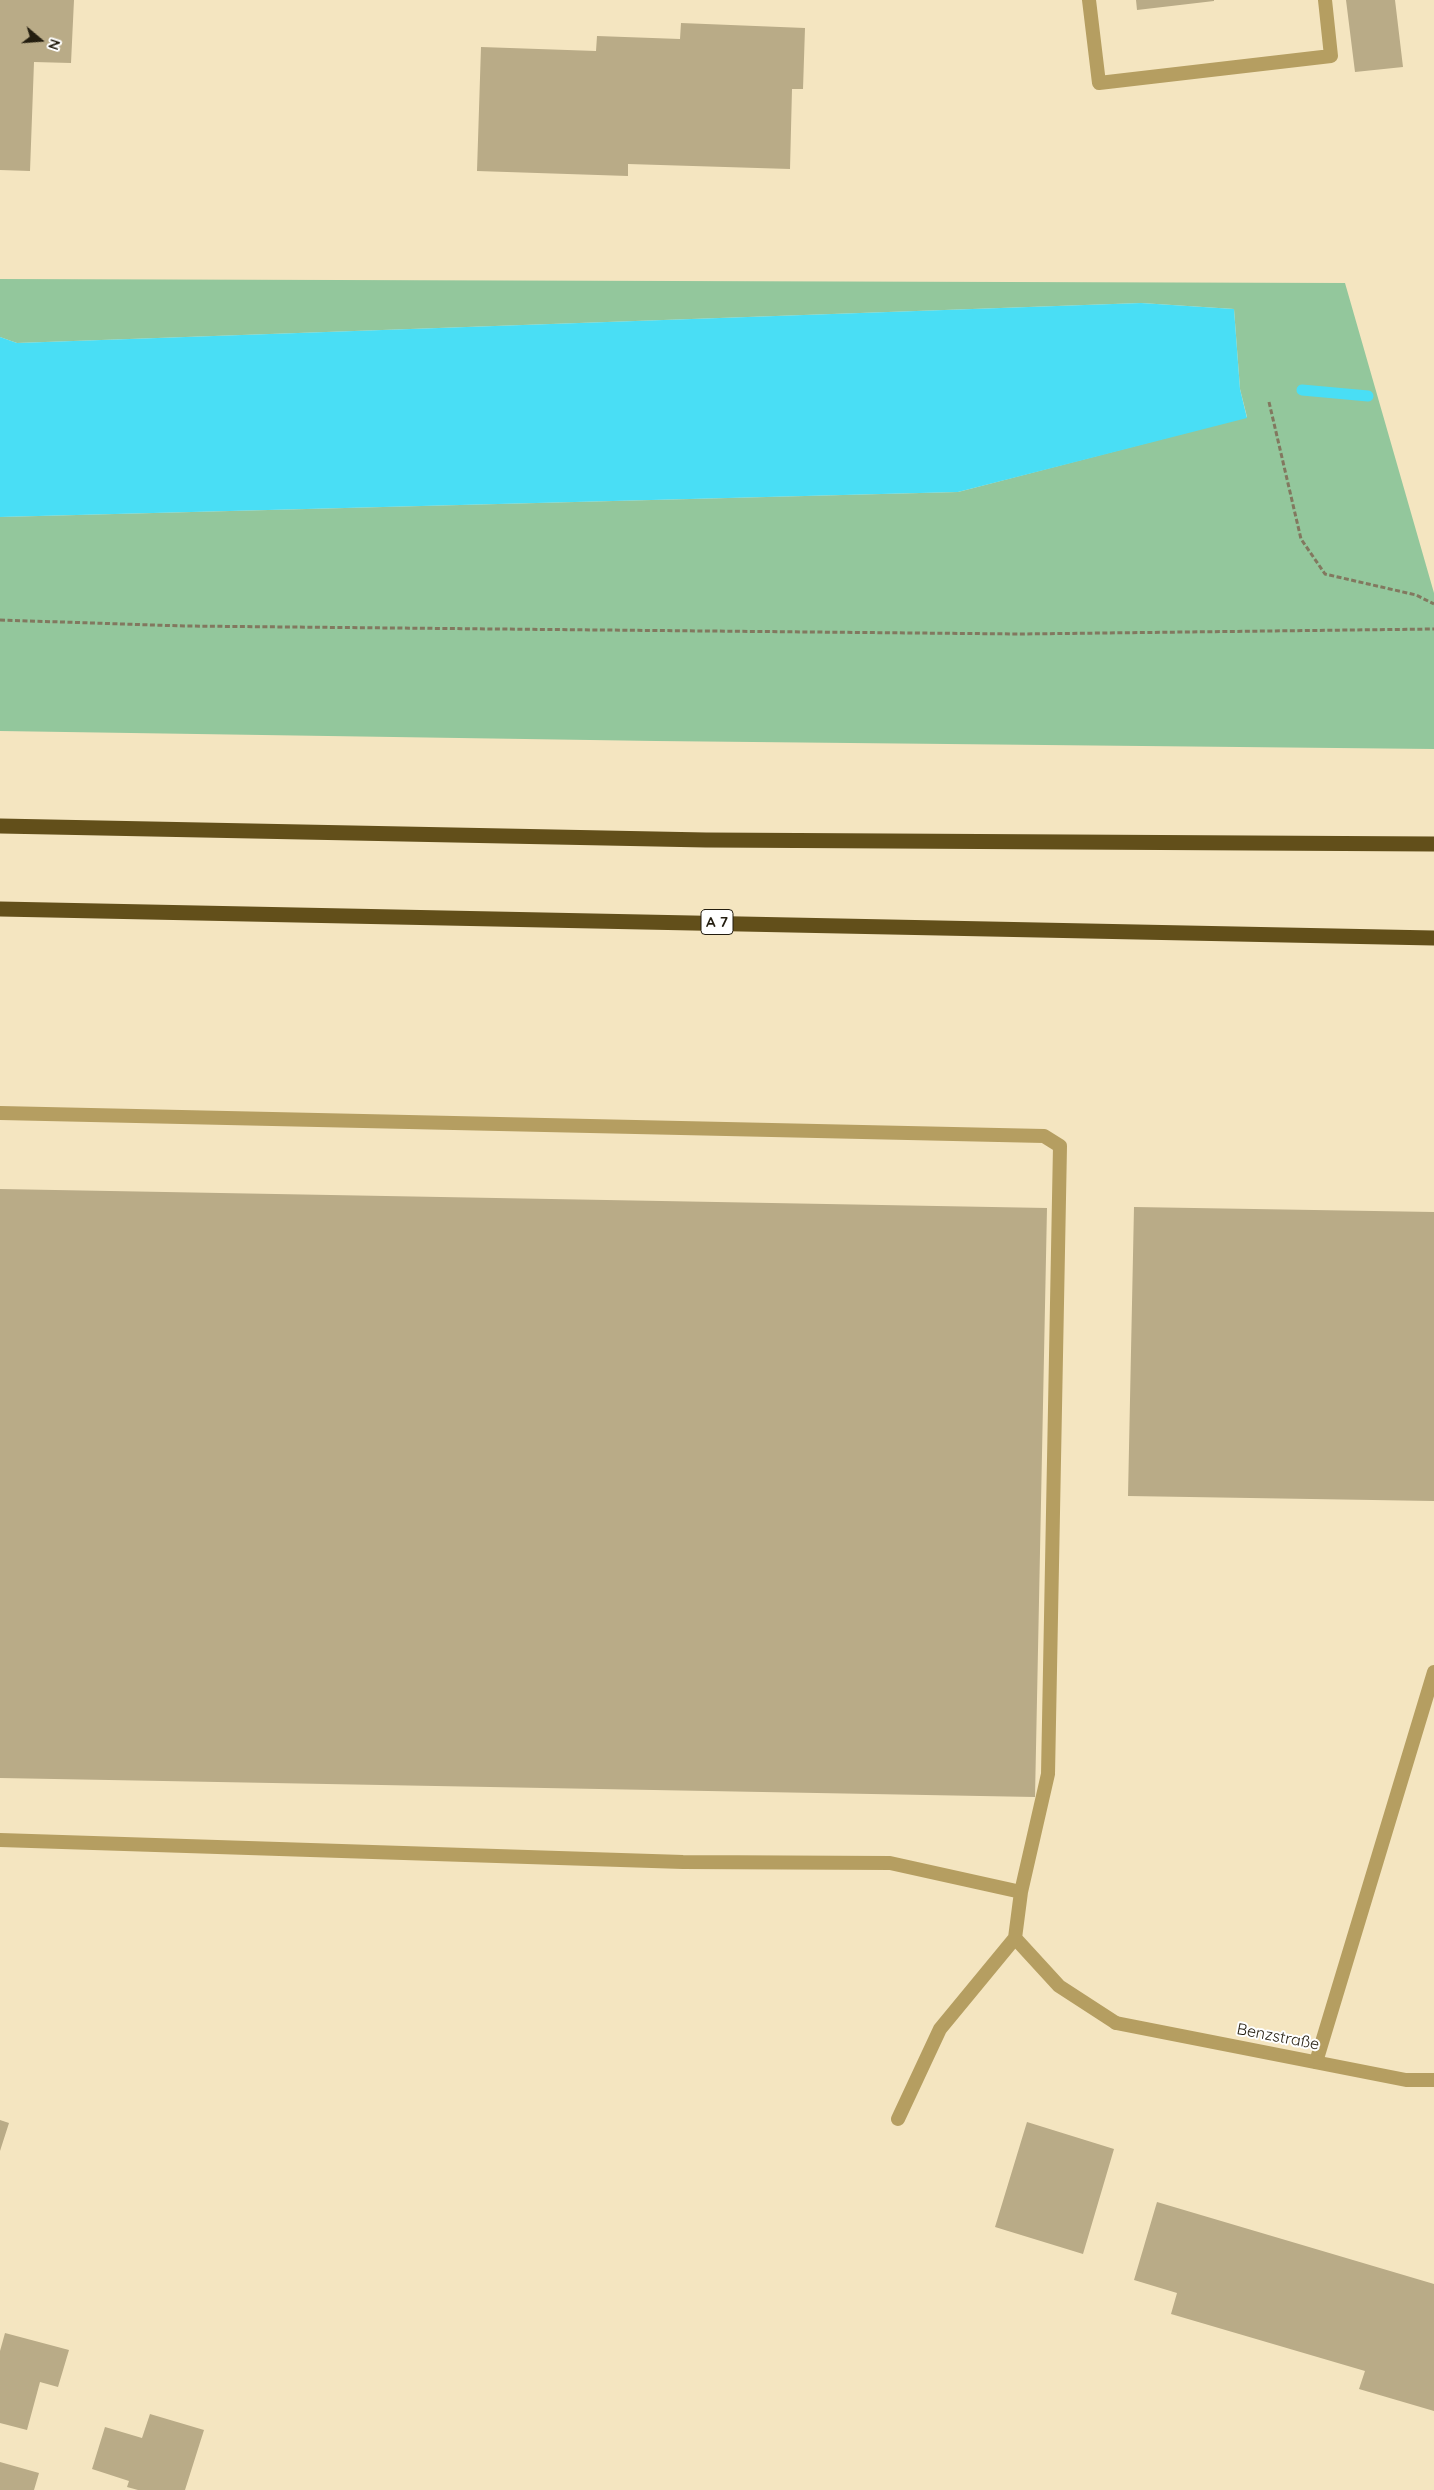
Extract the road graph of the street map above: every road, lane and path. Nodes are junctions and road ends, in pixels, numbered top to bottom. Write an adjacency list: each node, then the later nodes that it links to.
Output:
1 (1089, 0): 2 (street)
2 (1326, 0)
3 (1269, 402): 4 (path)
4 (1434, 604)
5 (0, 620): 6 (path)
6 (1434, 629)
7 (0, 826): 8 (highway)
8 (1434, 844)
9 (0, 909): 10 (highway, A 7)
10 (1434, 938)
11 (0, 1113): 14 (street)
12 (1434, 1672): 16 (street)
13 (0, 1840): 14 (street)
14 (1021, 1892): 15 (street)
15 (1015, 1938): 16 (street, Benzstraße); 18 (street)
16 (1316, 2062): 17 (street, Benzstraße)
17 (1434, 2080)
18 (898, 2119)

